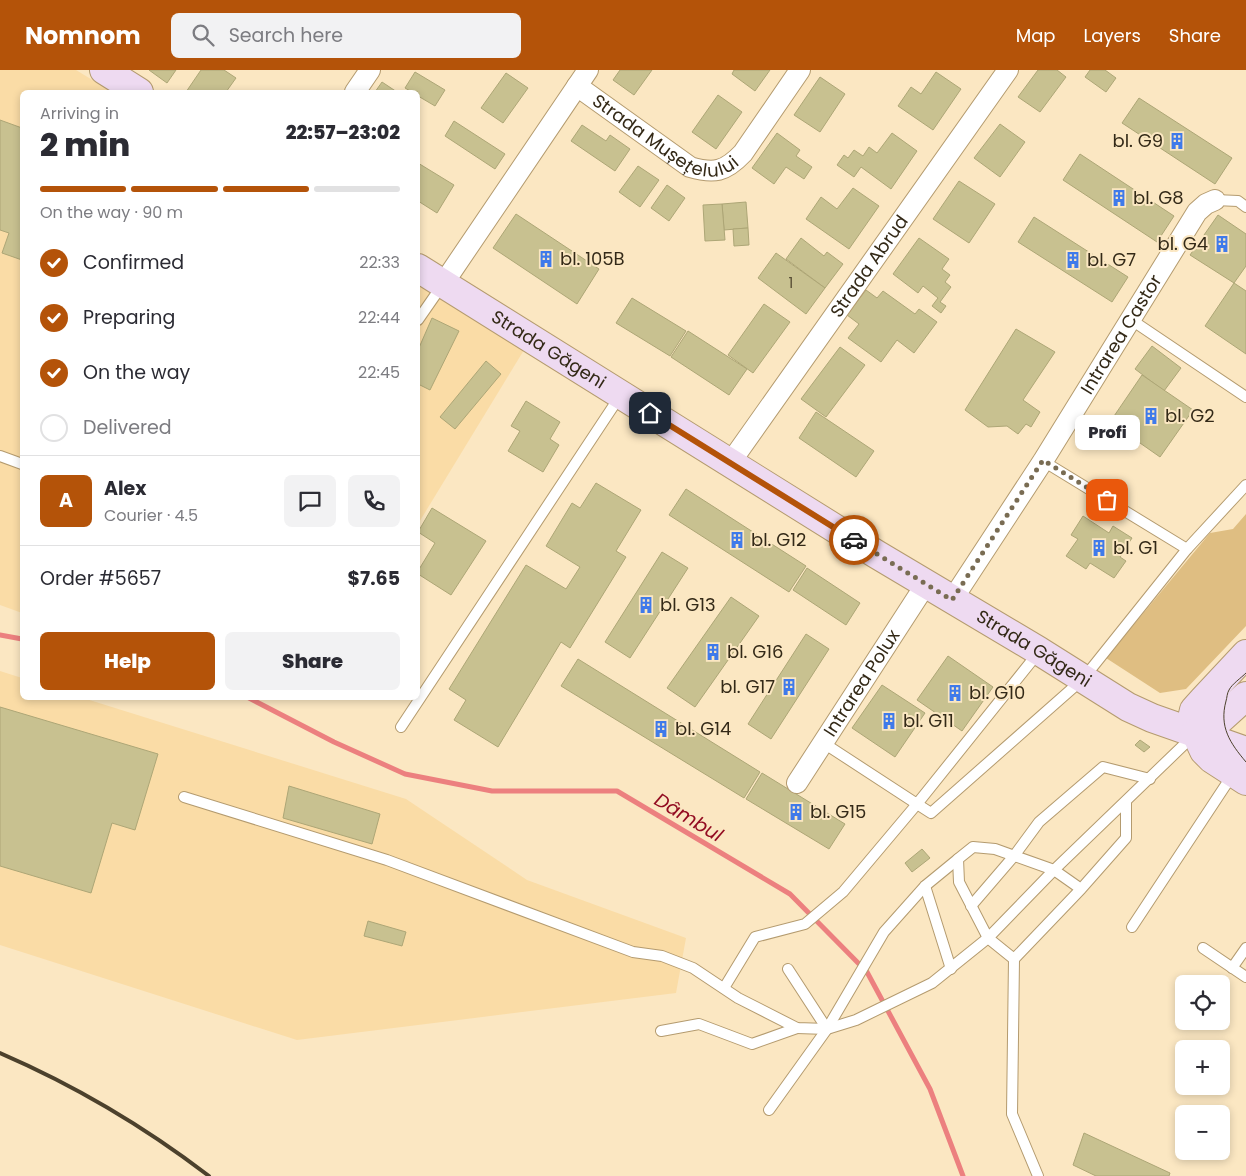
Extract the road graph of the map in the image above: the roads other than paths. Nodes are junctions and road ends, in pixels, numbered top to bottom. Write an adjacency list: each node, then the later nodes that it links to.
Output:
1 (104, 70): 6 (main road)
2 (370, 70): 7 (street)
3 (800, 70): 5 (street, Strada Mușețelului)
4 (1008, 70): 19 (street, Strada Abrud)
5 (582, 78): 11 (street)
6 (136, 86)
7 (356, 90)
8 (1215, 200): 9 (lane); 13 (street, Intrarea Castor)
9 (1246, 206)
10 (420, 269): 11 (main road, Strada Găgeni)
11 (442, 284): 12 (lane); 14 (main road, Strada Găgeni)
12 (420, 317)
13 (1130, 318): 15 (lane); 17 (street, Intrarea Castor)
14 (621, 395): 19 (main road, Strada Găgeni); 29 (lane)
15 (1246, 397)
16 (0, 456): 18 (lane)
17 (1043, 460): 21 (lane); 23 (street, Intrarea Castor)
18 (20, 463)
19 (730, 463): 22 (main road, Strada Găgeni)
20 (1246, 485): 21 (lane)
21 (1187, 549): 26 (lane)
22 (926, 584): 23 (main road, Strada Găgeni); 32 (street, Intrarea Polux)
23 (952, 600): 24 (main road, Strada Găgeni)
24 (1039, 651): 26 (main road, Strada Găgeni); 38 (lane)
25 (1246, 654): 31 (main road)
26 (1082, 679): 31 (main road, Strada Găgeni); 38 (lane)
27 (1246, 696): 31 (main road)
28 (420, 700): 30 (lane)
29 (420, 700)
30 (402, 727)
31 (1195, 733): 33 (main road); 34 (lane)
32 (822, 742): 35 (street, Intrarea Polux); 38 (lane)
33 (1242, 768): 45 (lane)
34 (1150, 779): 37 (lane); 39 (lane)
35 (797, 782)
36 (184, 797): 54 (lane)
37 (1126, 802): 41 (lane); 43 (lane)
38 (916, 804): 54 (lane)
39 (1014, 856): 40 (lane); 41 (lane); 44 (lane)
40 (958, 859): 42 (lane); 44 (lane)
41 (1054, 870): 43 (lane); 46 (lane)
42 (925, 886): 52 (lane); 56 (lane)
43 (1081, 889): 49 (lane)
44 (971, 906): 46 (lane)
45 (1132, 926)
46 (988, 938): 49 (lane); 52 (lane)
47 (1203, 948): 50 (lane)
48 (1246, 948): 50 (lane)
49 (1014, 959): 59 (lane)
50 (1232, 968): 53 (lane)
51 (788, 969): 56 (lane)
52 (950, 969): 56 (lane)
53 (1246, 978)
54 (724, 988): 55 (lane)
55 (797, 1028): 56 (lane); 57 (lane)
56 (827, 1029): 58 (lane)
57 (661, 1031)
58 (769, 1110)
59 (1038, 1176)

